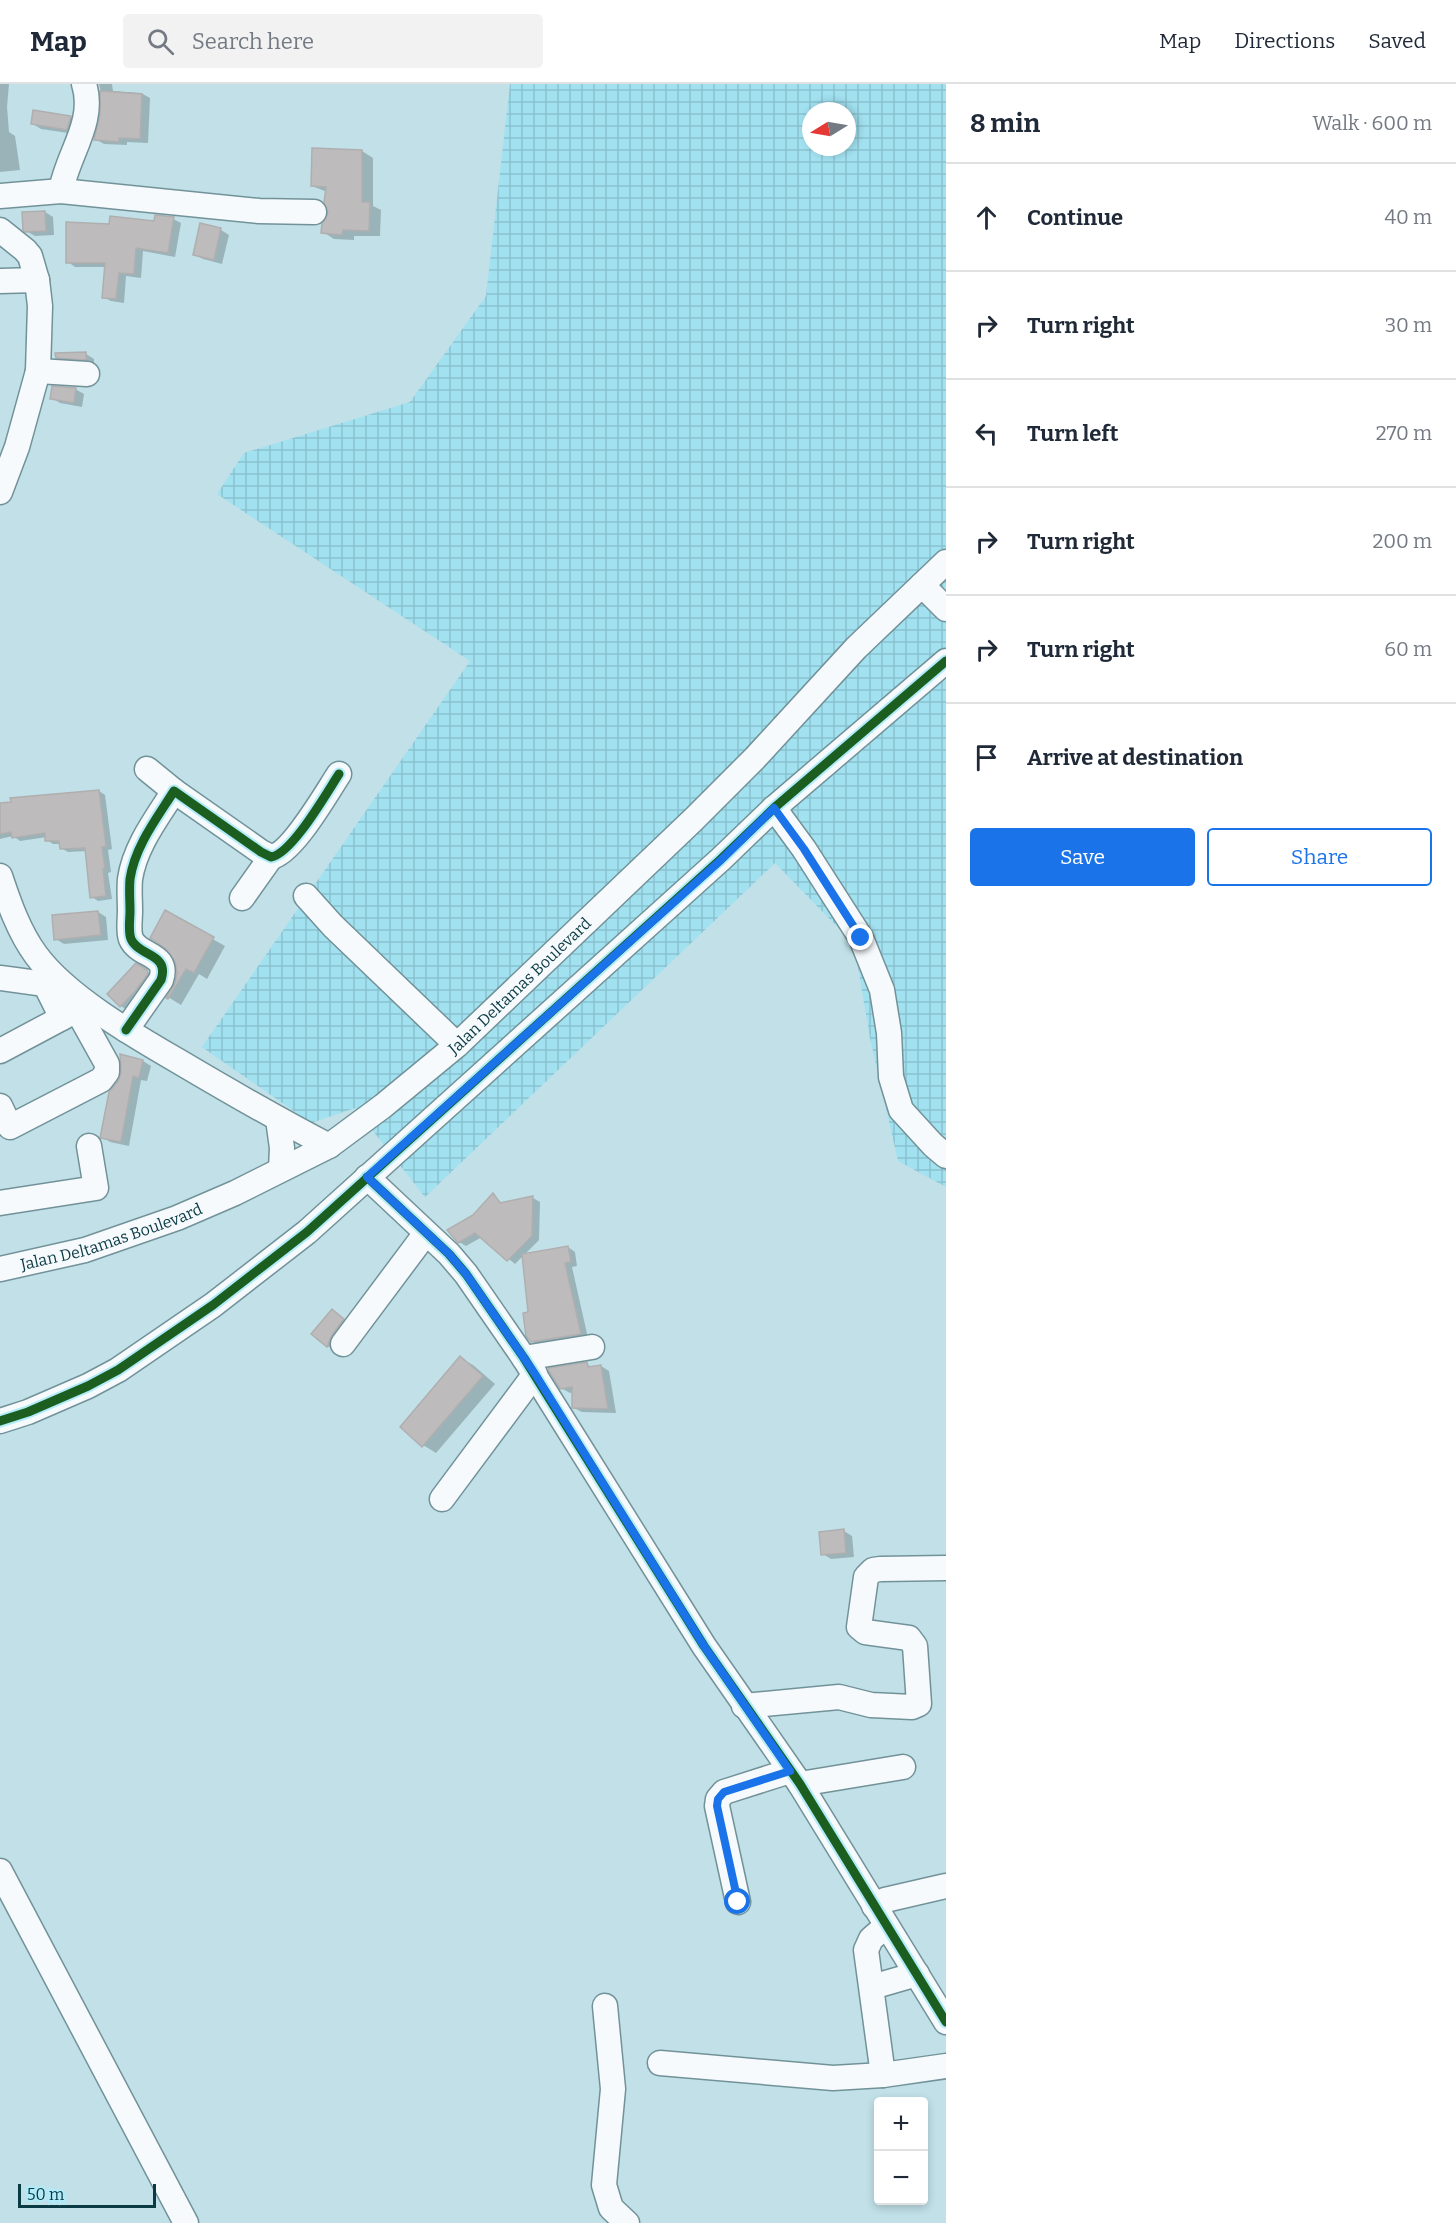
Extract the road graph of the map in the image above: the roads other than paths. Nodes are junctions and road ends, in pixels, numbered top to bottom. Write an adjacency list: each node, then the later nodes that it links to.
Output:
1 (84, 84): 2 (street)
2 (61, 191): 3 (street); 4 (street)
3 (0, 196)
4 (314, 212)
5 (0, 230): 6 (street)
6 (37, 280): 7 (street); 8 (street)
7 (0, 281)
8 (38, 371): 9 (street); 10 (street)
9 (87, 374)
10 (0, 492)
11 (946, 562): 12 (street, Jalan Deltamas Boulevard)
12 (922, 585): 13 (street); 26 (street, Jalan Deltamas Boulevard)
13 (946, 609)
14 (946, 661): 18 (street)
15 (147, 769): 17 (street)
16 (339, 774): 19 (street)
17 (174, 791): 19 (street); 25 (street)
18 (774, 808): 32 (street); 34 (street)
19 (272, 857): 22 (street)
20 (0, 876): 25 (street)
21 (306, 896): 26 (street)
22 (242, 898)
23 (0, 978): 24 (street)
24 (62, 1018): 27 (street); 28 (street)
25 (126, 1030): 29 (street)
26 (457, 1045): 31 (street, Jalan Deltamas Boulevard)
27 (0, 1051)
28 (0, 1106)
29 (278, 1119): 31 (street); 33 (street)
30 (89, 1146): 35 (street)
31 (329, 1146): 33 (street, Jalan Deltamas Boulevard)
32 (946, 1156)
33 (281, 1169): 37 (street, Jalan Deltamas Boulevard)
34 (367, 1177): 36 (street); 41 (street)
35 (0, 1203)
36 (426, 1233): 38 (street); 40 (street)
37 (0, 1269)
38 (343, 1344)
39 (592, 1347): 40 (street)
40 (529, 1366): 42 (street); 44 (street)
41 (0, 1421)
42 (442, 1499)
43 (946, 1568): 44 (street)
44 (744, 1706): 46 (street)
45 (903, 1767): 46 (street)
46 (795, 1777): 49 (street); 50 (street)
47 (0, 1871): 58 (street)
48 (946, 1886): 50 (street)
49 (738, 1902)
50 (880, 1916): 51 (street); 52 (street)
51 (917, 1974): 52 (street); 54 (street)
52 (872, 1987): 57 (street)
53 (605, 2006): 59 (street)
54 (946, 2022)
55 (660, 2063): 57 (street)
56 (946, 2066): 57 (street)
57 (883, 2075)
58 (186, 2223)
59 (627, 2223)

